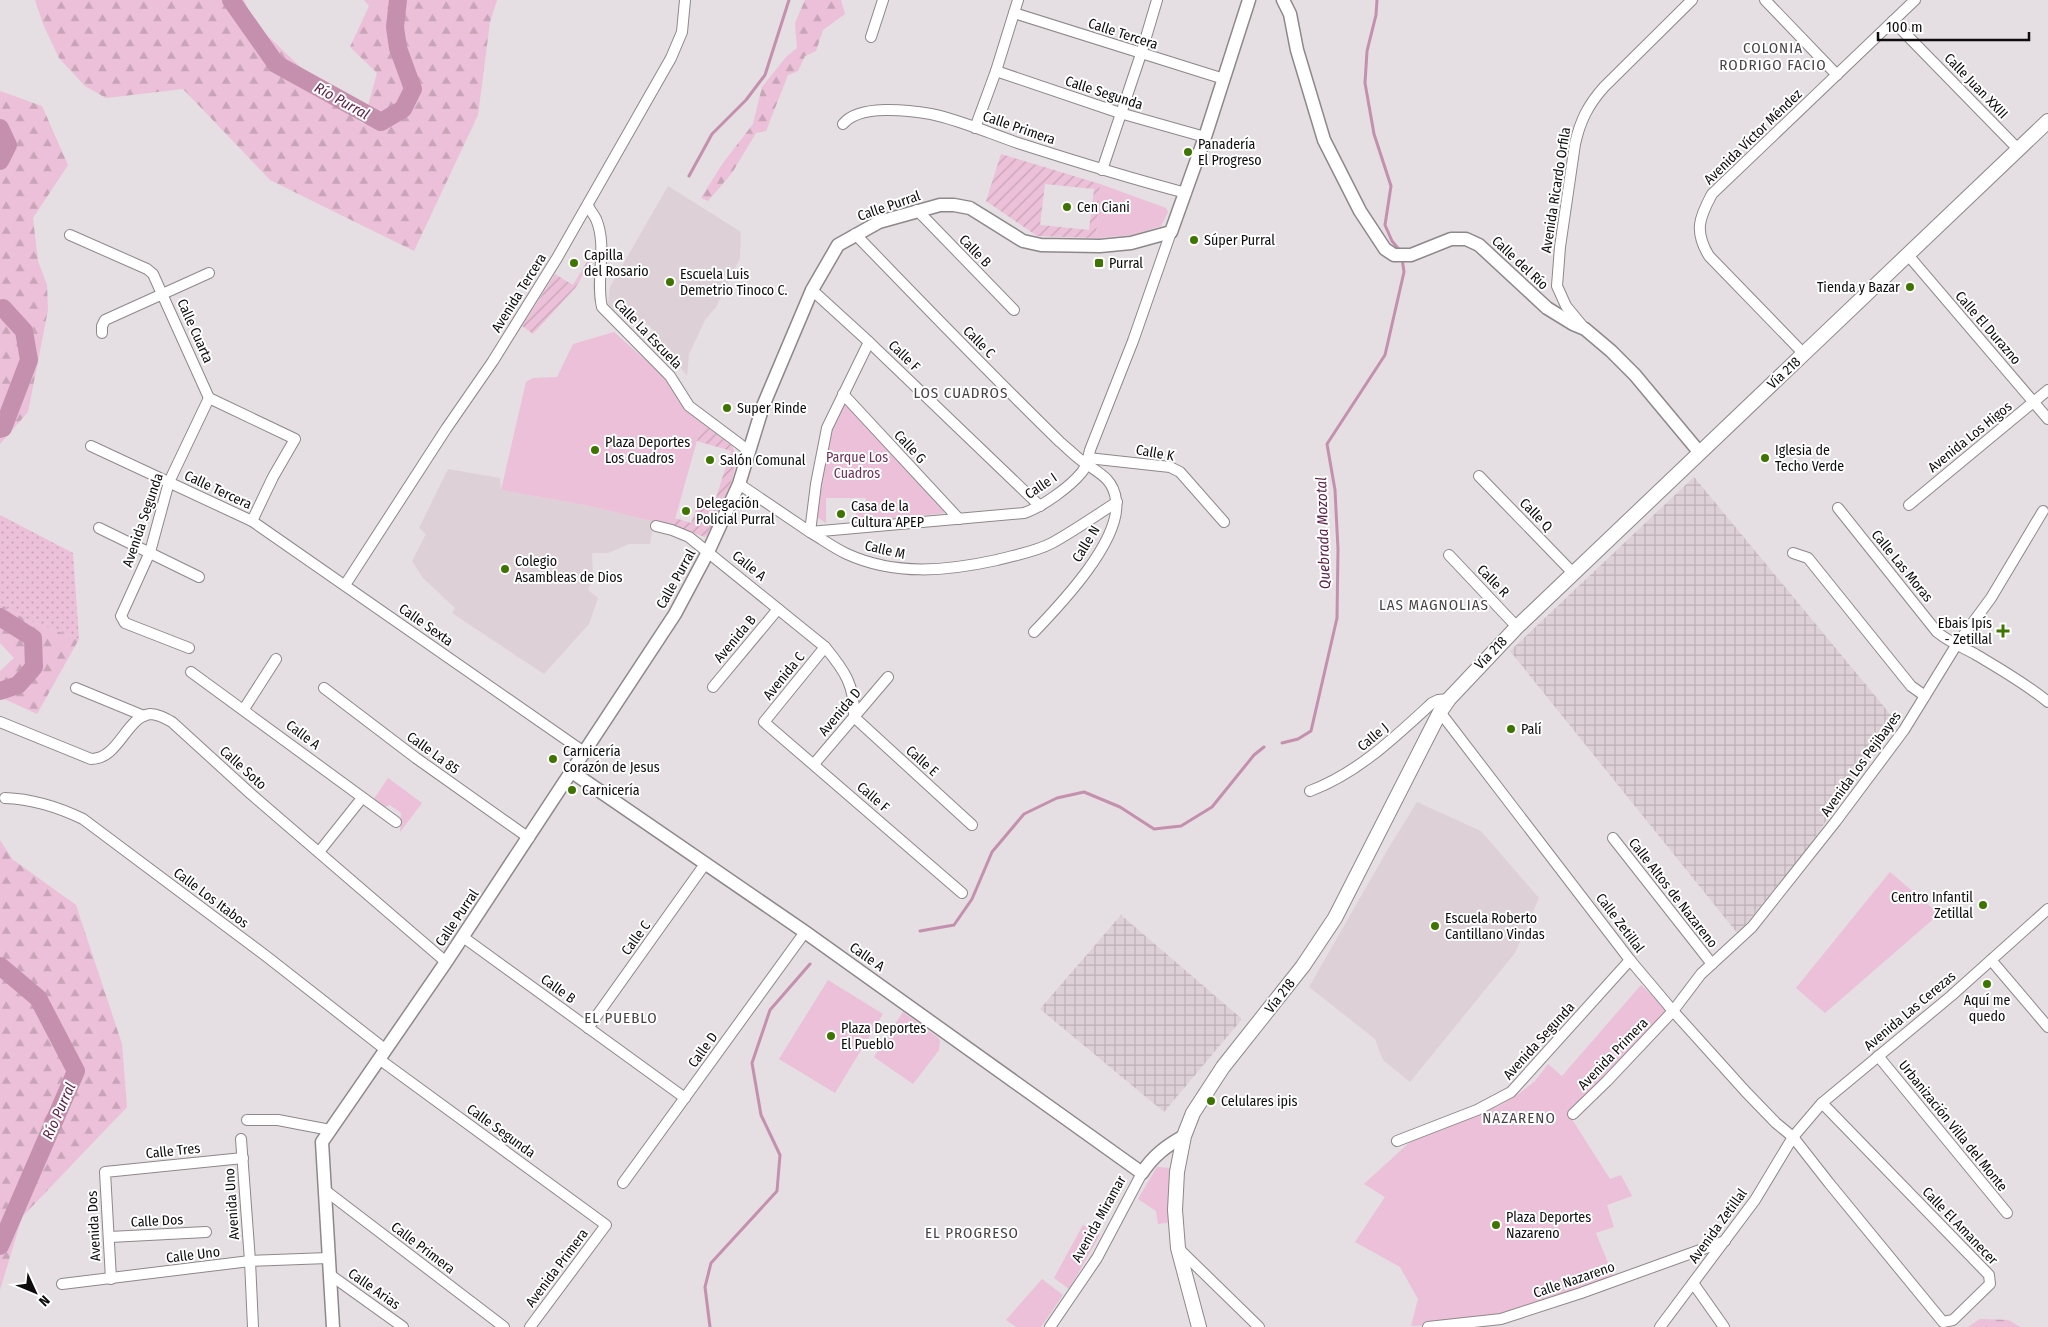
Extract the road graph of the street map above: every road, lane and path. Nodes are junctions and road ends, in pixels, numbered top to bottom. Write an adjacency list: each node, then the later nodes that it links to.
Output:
1 (685, 0): 25 (street, Avenida Tercera)
2 (883, 0): 12 (street)
3 (1018, 0): 10 (street)
4 (1156, 0): 13 (street)
5 (1249, 0): 16 (street)
6 (1283, 0): 35 (street, Calle del Río)
7 (1692, 0): 35 (street, Avenida Ricardo Orfila)
8 (1765, 0): 15 (street)
9 (1915, 0): 11 (street, Avenida Víctor Méndez)
10 (1014, 13): 13 (street, Calle Tercera); 14 (street)
11 (1893, 21): 15 (street, Avenida Víctor Méndez); 22 (street, Calle Juan XXIII)
12 (871, 37)
13 (1141, 54): 16 (street, Calle Tercera); 17 (street)
14 (996, 71): 17 (street, Calle Segunda); 20 (street)
15 (1837, 75): 38 (street, Avenida Víctor Méndez)
16 (1224, 79): 21 (street)
17 (1120, 113): 21 (street, Calle Segunda); 23 (street)
18 (2048, 121): 22 (main road, Vía 218)
19 (843, 124): 20 (street, Calle Primera)
20 (975, 128): 23 (street, Calle Primera)
21 (1206, 137): 24 (street)
22 (2018, 149): 30 (main road, Vía 218)
23 (1102, 170): 24 (street, Calle Primera)
24 (1186, 193): 27 (street)
25 (588, 206): 45 (street, Calle La Escuela); 68 (street, Avenida Tercera)
26 (917, 210): 27 (street, Calle Purral); 28 (street, Calle Purral); 34 (street, Calle B)
27 (1171, 232): 47 (street, Calle I)
28 (855, 234): 32 (street, Calle Purral); 47 (street, Calle C)
29 (70, 235): 33 (street, Calle Cuarta)
30 (1908, 255): 38 (main road, Vía 218); 42 (street, Calle El Durazno)
31 (209, 273): 33 (street)
32 (812, 290): 37 (street, Calle F); 45 (street, Calle Purral)
33 (163, 293): 36 (street); 41 (street, Calle Cuarta)
34 (1014, 310)
35 (1585, 329): 46 (street, Calle del Río)
36 (102, 333)
37 (868, 342): 40 (street); 53 (street, Calle F)
38 (1804, 354): 46 (main road, Vía 218)
39 (2048, 390): 42 (street, Avenida Los Higos)
40 (843, 394): 56 (street, Calle G); 61 (street)
41 (209, 398): 49 (street, Avenida Segunda); 57 (street)
42 (2034, 402): 43 (street, Calle El Durazno); 52 (street, Avenida Los Higos)
43 (2048, 419)
44 (90, 446): 49 (street, Calle Tercera)
45 (749, 451): 50 (street, Calle Purral)
46 (1700, 453): 66 (main road, Vía 218)
47 (1088, 461): 51 (street); 53 (street, Calle I); 58 (street, Calle K)
48 (1479, 476): 66 (street, Calle Q)
49 (169, 482): 57 (street, Calle Tercera); 62 (street, Avenida Segunda)
50 (739, 484): 61 (street); 63 (street, Calle Purral)
51 (1117, 502): 61 (street, Calle M); 71 (street, Calle N)
52 (1909, 505)
53 (1040, 506): 56 (street, Calle I)
54 (1838, 508): 72 (street, Calle Las Moras)
55 (2043, 511): 72 (street, Avenida Los Pejibayes)
56 (959, 519): 61 (street, Calle I)
57 (252, 521): 68 (street, Calle Sexta)
58 (1224, 522)
59 (656, 526): 63 (street, Calle A)
60 (99, 528): 62 (street)
61 (810, 532)
62 (150, 552): 67 (street); 74 (street, Avenida Segunda)
63 (708, 552): 69 (street, Calle A); 90 (street, Calle Purral)
64 (1793, 553): 81 (street)
65 (1449, 555): 70 (street, Calle R)
66 (1574, 573): 70 (main road, Vía 218)
67 (199, 577)
68 (344, 584): 90 (street, Calle Sexta)
69 (778, 609): 73 (street, Calle A); 78 (street, Avenida B)
70 (1517, 627): 82 (main road, Vía 218)
71 (1034, 632)
72 (1957, 644): 81 (street, Avenida Los Pejibayes); 83 (street, Calle Las Moras)
73 (825, 647): 87 (street, Calle A); 89 (street, Avenida C)
74 (189, 648)
75 (276, 659): 84 (street)
76 (191, 672): 84 (street, Calle A)
77 (888, 677): 87 (street, Avenida D)
78 (713, 686)
79 (76, 688): 86 (street, Calle Soto)
80 (324, 688): 98 (street, Calle La 85)
81 (1925, 696): 109 (street, Avenida Los Pejibayes)
82 (1449, 699): 85 (main road, Vía 218); 93 (street, Calle J)
83 (2048, 702)
84 (244, 709): 95 (street, Calle A)
85 (1440, 712): 106 (street, Calle Zetillal); 120 (main road, Vía 218)
86 (144, 716): 88 (street); 100 (street, Calle Soto)
87 (854, 718): 91 (street, Avenida D); 97 (street, Calle E)
88 (0, 722)
89 (764, 722): 91 (street, Calle F)
90 (584, 752): 92 (street, Calle Purral)
91 (814, 764): 102 (street, Calle F)
92 (572, 772): 98 (street, Calle Purral); 101 (street, Calle A)
93 (1310, 791)
94 (5, 798): 113 (street, Calle Los Itabos)
95 (362, 798): 96 (street, Calle A); 100 (street)
96 (396, 822)
97 (972, 825)
98 (529, 838): 105 (street, Calle Purral)
99 (1613, 838): 109 (street, Calle Altos de Nazareno)
100 (319, 852): 108 (street, Calle Soto)
101 (705, 864): 104 (street, Calle A); 112 (street, Calle C)
102 (962, 893)
103 (2048, 909): 107 (street, Avenida Las Cerezas)
104 (805, 932): 115 (street, Calle D); 126 (street, Calle A)
105 (463, 937): 108 (street, Calle Purral); 112 (street, Calle B)
106 (1630, 960): 110 (street, Calle Zetillal); 123 (street, Avenida Segunda)
107 (1991, 960): 111 (street); 114 (street, Avenida Las Cerezas)
108 (446, 962): 113 (street, Calle Purral)
109 (1712, 964): 110 (street, Avenida Los Pejibayes)
110 (1673, 1011): 117 (street, Avenida Primera); 121 (street, Calle Zetillal)
111 (2048, 1027)
112 (588, 1028): 115 (street, Calle B)
113 (382, 1055): 119 (street, Calle Purral); 130 (street, Calle Segunda)
114 (1878, 1056): 116 (street, Avenida Las Cerezas); 129 (street, Urbanización Villa del Monte)
115 (685, 1098): 127 (street, Calle D)
116 (1822, 1103): 121 (street, Avenida Las Cerezas); 121 (street, Calle El Amanecer)
117 (1572, 1114)
118 (247, 1120): 119 (street)
119 (330, 1130): 128 (street, Calle Purral)
120 (1184, 1136): 126 (street, Avenida Miramar); 134 (main road, Vía 218)
121 (1794, 1137): 133 (street, Avenida Zetillal)
122 (241, 1139): 124 (street, Avenida Uno)
123 (1396, 1141)
124 (243, 1158): 125 (street, Calle Tres); 136 (street, Avenida Uno)
125 (105, 1172): 132 (street, Avenida Dos)
126 (1142, 1173): 146 (street, Avenida Miramar)
127 (623, 1183)
128 (326, 1191): 135 (street, Calle Purral); 144 (street, Calle Primera)
129 (2007, 1214)
130 (606, 1225): 145 (street, Avenida Primera)
131 (206, 1232): 132 (street, Calle Dos)
132 (110, 1237): 138 (street, Avenida Dos)
133 (1726, 1240): 139 (street, Avenida Zetillal); 149 (street, Calle Nazareno)
134 (1178, 1248): 147 (main road, Vía 218); 148 (street)
135 (328, 1258): 136 (street, Calle Uno); 137 (street, Calle Purral)
136 (250, 1261): 138 (street, Calle Uno); 141 (street, Avenida Uno)
137 (329, 1274): 142 (street, Calle Purral); 143 (street, Calle Arias)
138 (111, 1279): 140 (street, Calle Uno)
139 (1693, 1283): 150 (street, Avenida Zetillal); 151 (street)
140 (62, 1284)
141 (253, 1327)
142 (334, 1327)
143 (403, 1327)
144 (504, 1327)
145 (530, 1327)
146 (1050, 1327)
147 (1199, 1327)
148 (1259, 1327)
149 (1428, 1327)
150 (1660, 1327)
151 (1724, 1327)

